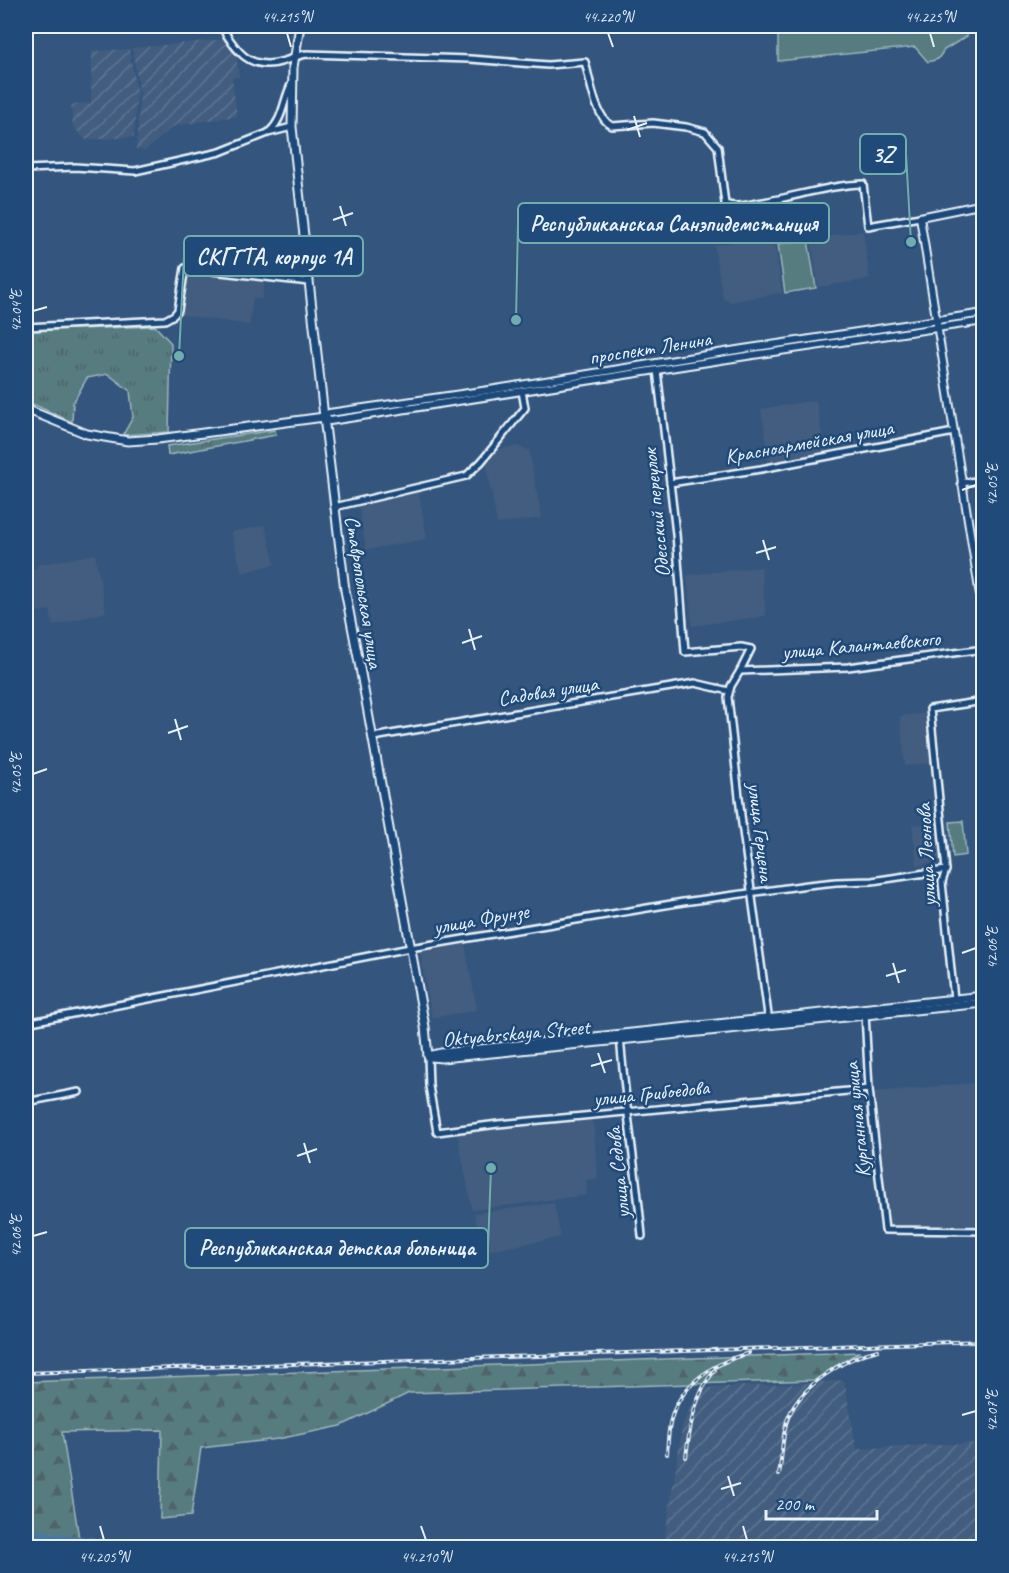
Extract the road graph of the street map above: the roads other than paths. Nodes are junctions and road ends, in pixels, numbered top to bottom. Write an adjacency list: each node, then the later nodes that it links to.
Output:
1 (221, 26): 3 (street)
2 (298, 26): 3 (main road, Ставропольская улица)
3 (294, 54): 4 (main road, Ставропольская улица); 9 (street)
4 (292, 83): 5 (main road, Ставропольская улица); 6 (street)
5 (292, 128): 6 (street); 10 (main road, Ставропольская улица)
6 (268, 133): 7 (street)
7 (26, 169)
8 (984, 204): 9 (main road)
9 (920, 217): 12 (main road)
10 (309, 282): 14 (street); 19 (main road, Ставропольская улица)
11 (984, 313): 12 (main road, проспект Ленина)
12 (937, 320): 15 (main road); 19 (main road, проспект Ленина)
13 (984, 321): 15 (main road, проспект Ленина)
14 (26, 327)
15 (939, 328): 16 (main road, проспект Ленина); 20 (main road)
16 (657, 370): 17 (main road, проспект Ленина); 22 (street, Одесский переулок)
17 (522, 391): 19 (main road, проспект Ленина); 24 (street)
18 (26, 409): 19 (main road, проспект Ленина)
19 (324, 417): 24 (main road, Ставропольская улица)
20 (954, 432): 22 (street, Красноармейская улица); 23 (main road)
21 (984, 480): 23 (street)
22 (670, 483): 27 (street, Одесский переулок)
23 (961, 483): 25 (main road)
24 (334, 507): 30 (main road, Ставропольская улица)
25 (984, 621)
26 (984, 649): 27 (street, улица Калантаевского)
27 (740, 671): 28 (street)
28 (729, 691): 30 (street, Садовая улица); 32 (street, улица Герцена)
29 (984, 701): 31 (street, улица Леонова)
30 (373, 737): 33 (main road, Ставропольская улица)
31 (946, 870): 32 (street, улица Фрунзе); 35 (street, улица Леонова)
32 (752, 893): 33 (street, улица Фрунзе); 38 (street, улица Герцена)
33 (410, 948): 39 (street, улица Фрунзе); 41 (main road, Ставропольская улица)
34 (984, 996): 35 (main road, Oktyabrskaya Street)
35 (954, 999): 37 (main road, Oktyabrskaya Street)
36 (984, 1003): 37 (main road, Oktyabrskaya Street)
37 (866, 1011): 38 (main road, Oktyabrskaya Street); 42 (street, Курганная улица)
38 (769, 1022): 40 (main road, Oktyabrskaya Street)
39 (26, 1023)
40 (620, 1038): 41 (main road, Oktyabrskaya Street); 45 (street, улица Седова)
41 (428, 1056): 46 (street, Ставропольская улица)
42 (869, 1089): 45 (street, улица Грибоедова); 47 (street, Курганная улица)
43 (79, 1092): 44 (street)
44 (26, 1102)
45 (628, 1112): 46 (street, улица Грибоедова); 48 (street, улица Седова)
46 (437, 1132)
47 (984, 1231)
48 (642, 1236)
49 (26, 1540): 50 (main road); 51 (main road)
50 (64, 1548)
51 (74, 1548)

